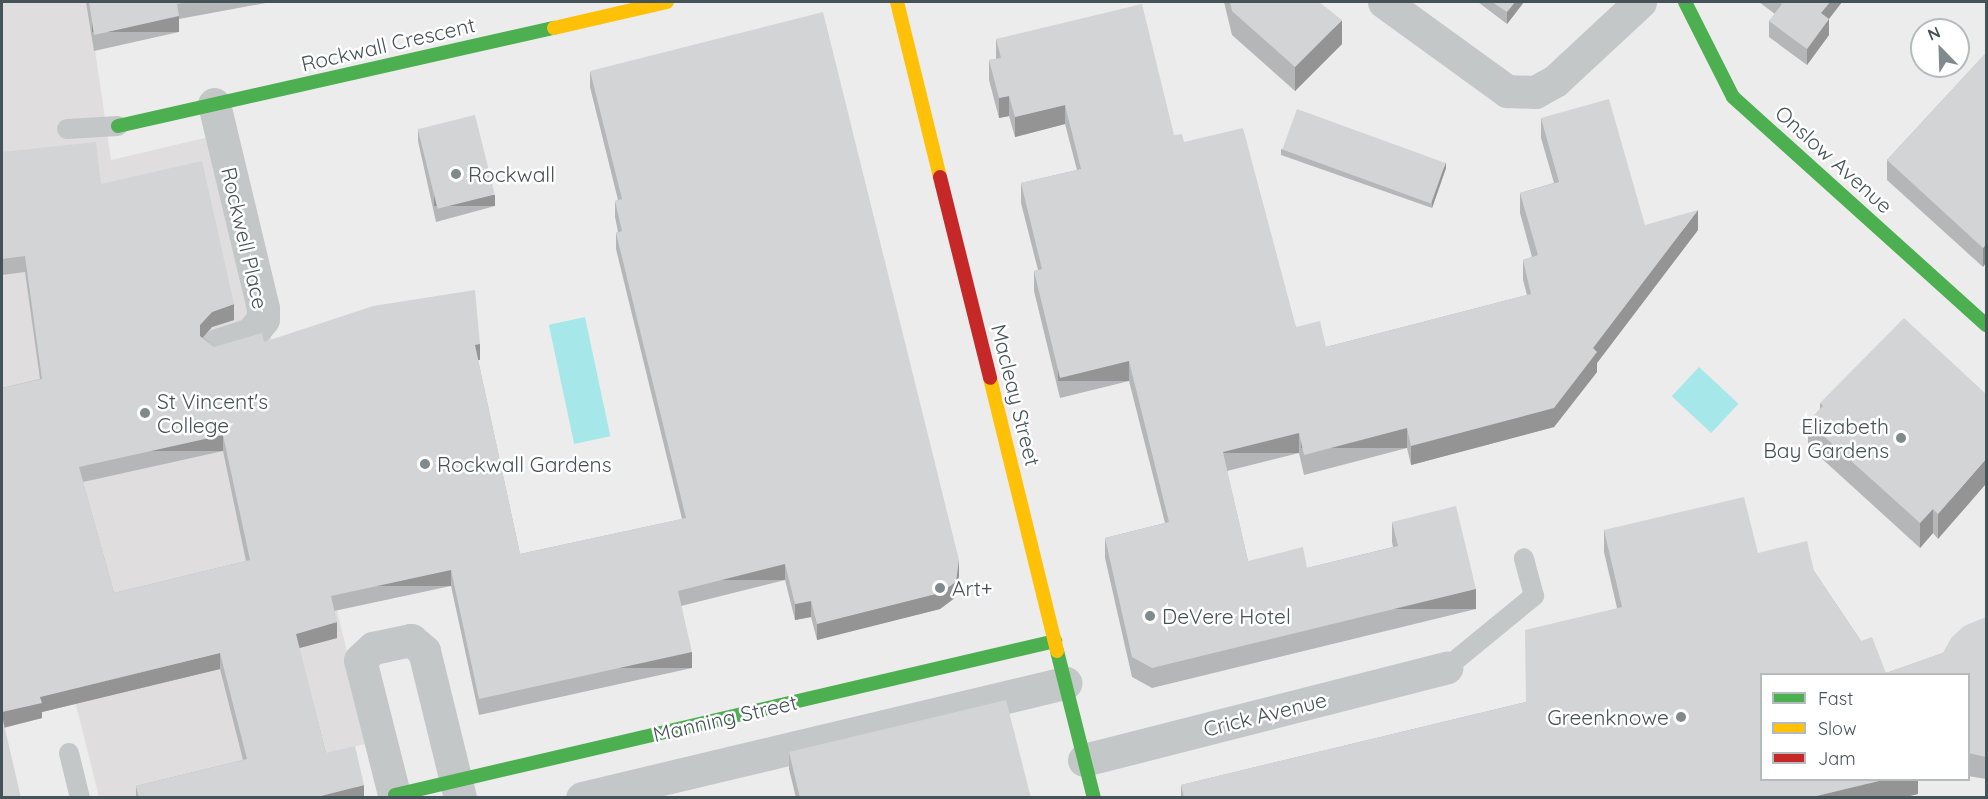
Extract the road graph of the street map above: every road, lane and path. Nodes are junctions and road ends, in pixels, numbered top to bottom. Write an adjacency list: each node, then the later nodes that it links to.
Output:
1 (667, 2): 6 (street, Rockwall Crescent)
2 (897, 2): 13 (street, Macleay Street)
3 (1384, 2): 4 (street)
4 (1640, 2)
5 (1685, 2): 10 (street, Onslow Avenue)
6 (616, 7): 7 (street, Rockwall Crescent)
7 (214, 104): 8 (street, Rockwall Crescent); 11 (street, Rockwell Place)
8 (118, 126): 9 (lane)
9 (67, 129)
10 (1986, 325)
11 (218, 345)
12 (1524, 558): 14 (lane)
13 (1055, 640): 15 (street, Macleay Street); 18 (street, Manning Street)
14 (1446, 668): 17 (street, Crick Avenue)
15 (1065, 683): 17 (street, Macleay Street); 21 (street)
16 (69, 753): 20 (lane)
17 (1084, 760): 22 (street, Macleay Street)
18 (458, 789): 19 (street, Manning Street); 19 (street)
19 (395, 796)
20 (80, 798)
21 (582, 798)
22 (1094, 798)

